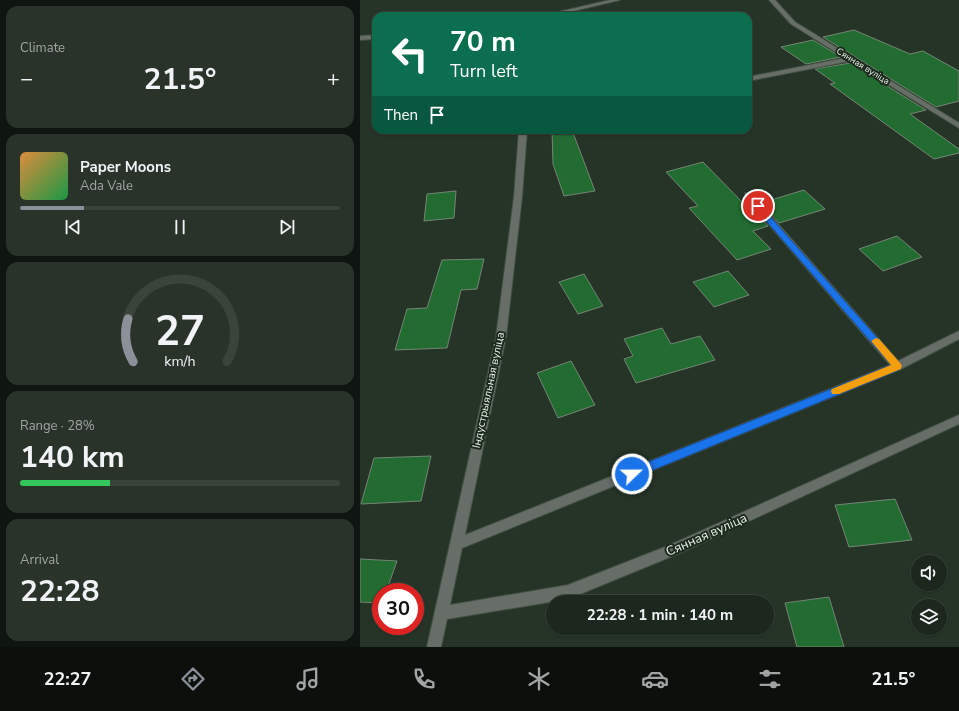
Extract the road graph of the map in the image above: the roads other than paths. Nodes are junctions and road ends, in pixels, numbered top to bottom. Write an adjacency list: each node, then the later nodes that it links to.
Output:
1 (617, 0): 3 (street)
2 (772, 0): 6 (street, Сянная вуліца)
3 (562, 12)
4 (372, 37): 5 (street)
5 (360, 38)
6 (851, 59): 7 (street); 8 (street, Сянная вуліца)
7 (752, 78)
8 (959, 126)
9 (523, 134): 14 (street, Індустрыяльная вуліца)
10 (748, 195): 12 (street)
11 (959, 335): 12 (street)
12 (897, 366): 14 (street)
13 (959, 419): 15 (street, Сянная вуліца)
14 (455, 545): 15 (street, Індустрыяльная вуліца)
15 (441, 613): 16 (street, Індустрыяльная вуліца)
16 (434, 647)

